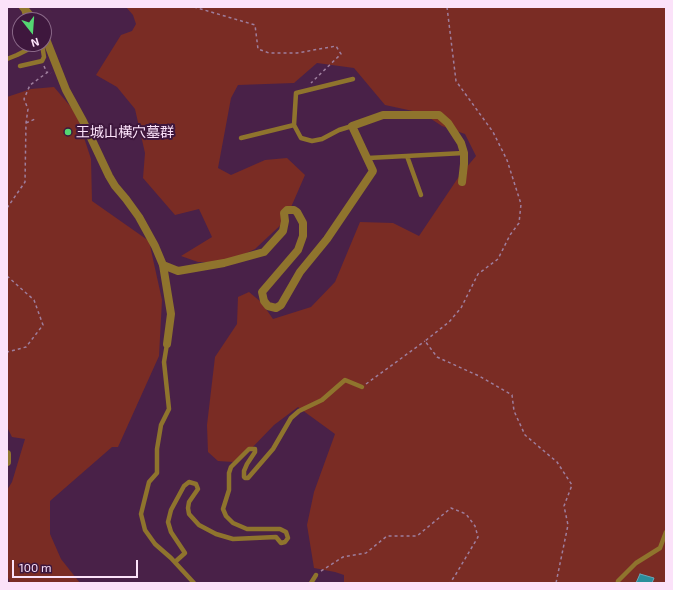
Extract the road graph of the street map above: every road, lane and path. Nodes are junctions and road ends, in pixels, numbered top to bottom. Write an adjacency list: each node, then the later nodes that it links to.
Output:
1 (194, 7): 10 (path)
2 (447, 7): 24 (path)
3 (25, 52): 6 (lane)
4 (43, 52): 7 (lane)
5 (50, 52): 8 (street)
6 (7, 59)
7 (20, 66)
8 (58, 73): 12 (path); 22 (street)
9 (353, 79): 13 (lane)
10 (309, 84)
11 (35, 119): 12 (path)
12 (26, 123): 21 (path)
13 (294, 125): 14 (lane); 15 (lane)
14 (352, 126): 16 (street); 18 (street)
15 (242, 138)
16 (464, 153): 17 (lane); 19 (street)
17 (407, 156): 18 (lane); 20 (lane)
18 (368, 158): 22 (street)
19 (462, 182)
20 (421, 195)
21 (7, 208)
22 (163, 265): 25 (street)
23 (7, 276): 26 (path)
24 (425, 341): 27 (path); 36 (path)
25 (167, 344): 31 (lane)
26 (7, 352)
27 (362, 387): 31 (lane)
28 (7, 454): 29 (street)
29 (7, 462)
30 (666, 532): 37 (lane)
31 (175, 562): 33 (lane)
32 (316, 574): 34 (lane); 35 (path)
33 (194, 583)
34 (311, 583)
35 (450, 583)
36 (556, 583)
37 (618, 583)

